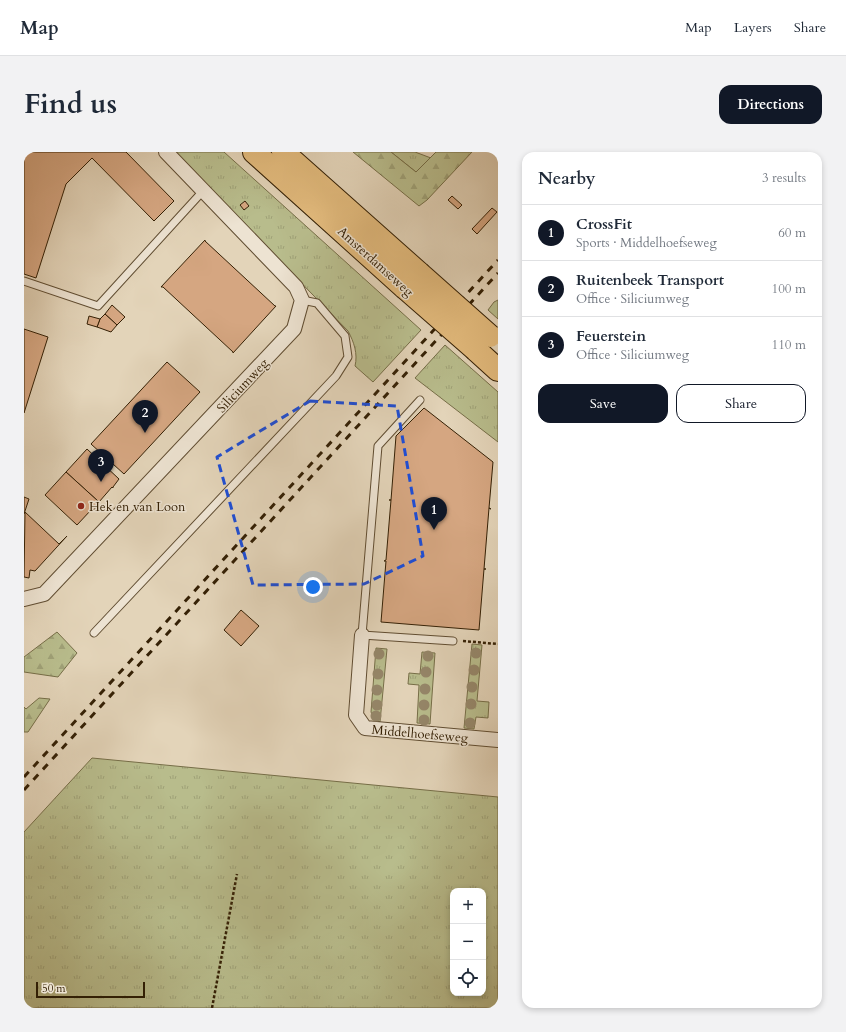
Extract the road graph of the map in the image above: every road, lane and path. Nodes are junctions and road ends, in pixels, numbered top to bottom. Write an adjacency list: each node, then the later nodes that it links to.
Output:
1 (166, 152): 4 (street)
2 (254, 152): 5 (main road, Amsterdamseweg)
3 (283, 152): 5 (main road, Amsterdamseweg)
4 (203, 191): 6 (lane); 7 (street)
5 (412, 280): 8 (main road, Amsterdamseweg, bridge)
6 (24, 281)
7 (302, 300): 11 (street, Siliciumweg); 12 (lane)
8 (488, 343): 9 (main road, Amsterdamseweg)
9 (498, 370)
10 (420, 400): 13 (lane)
11 (24, 599)
12 (94, 634)
13 (362, 635): 14 (lane); 16 (street, Middelhoefseweg)
14 (453, 640): 15 (path)
15 (498, 644)
16 (498, 740)
17 (237, 874): 18 (path)
18 (212, 1008)

